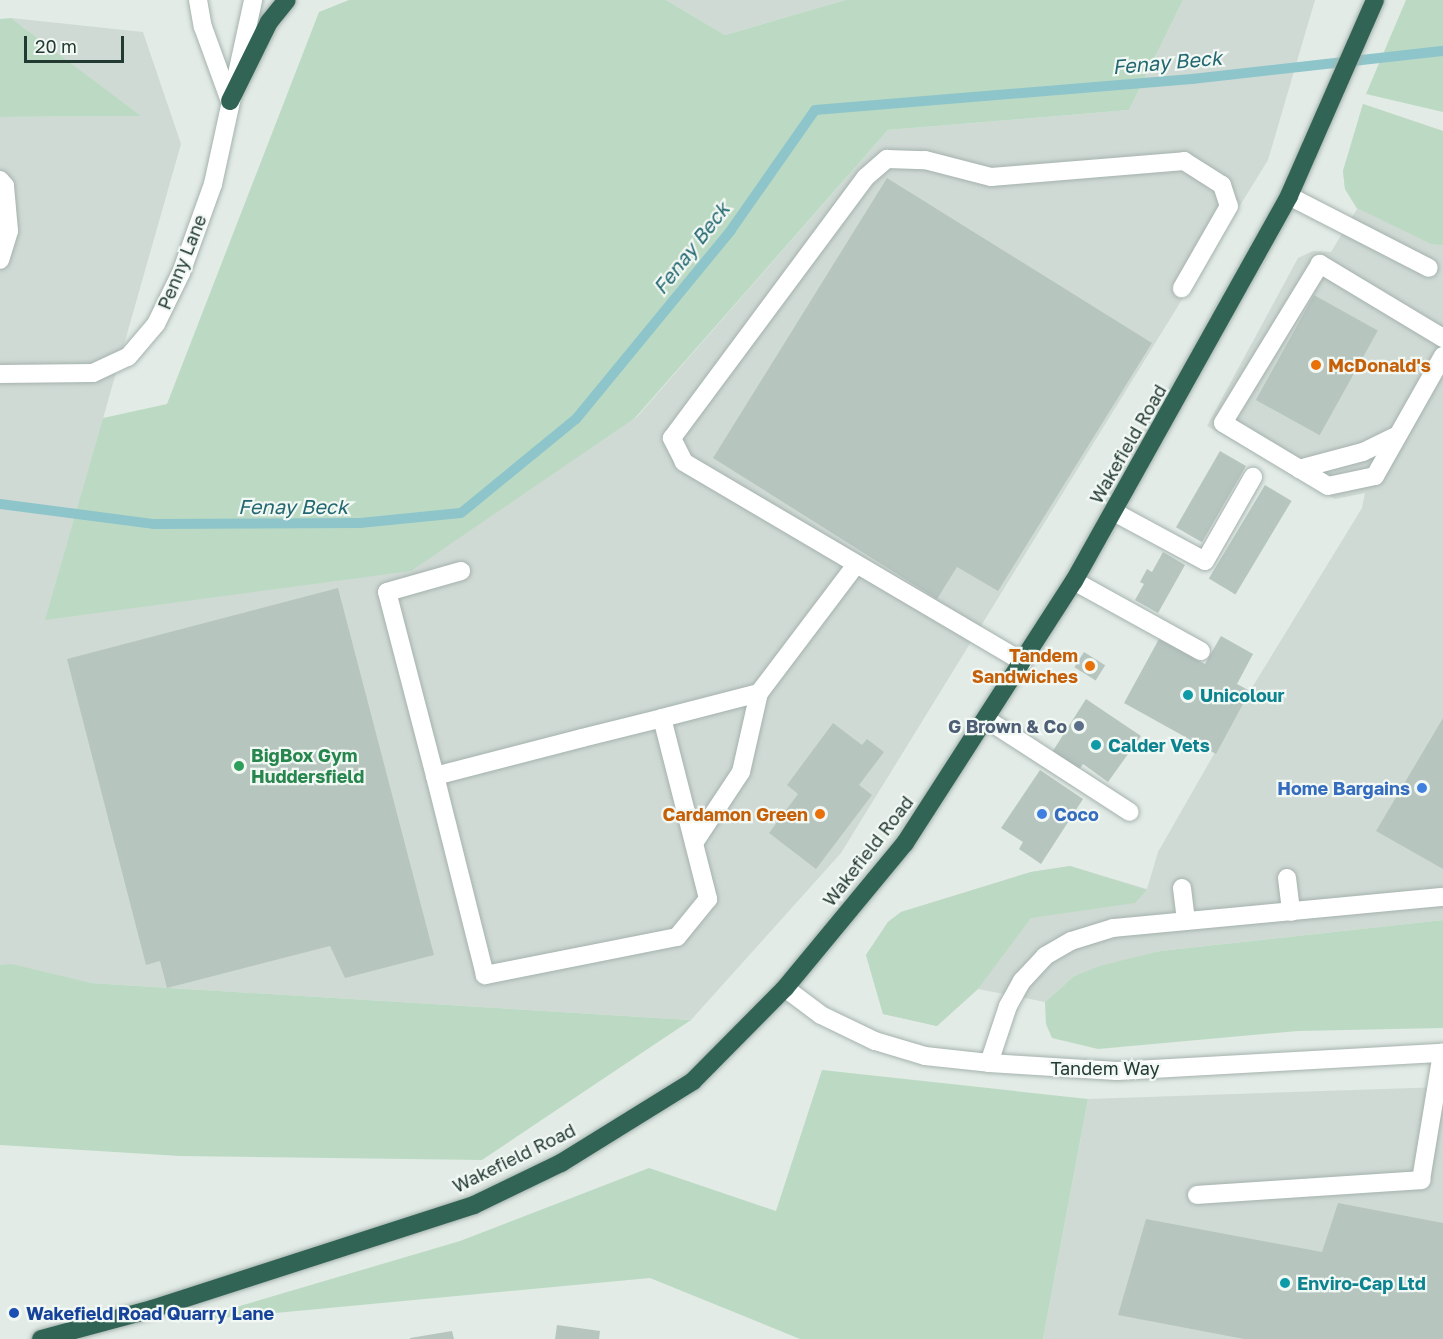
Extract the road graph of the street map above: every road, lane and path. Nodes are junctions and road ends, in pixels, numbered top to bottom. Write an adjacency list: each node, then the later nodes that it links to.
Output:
1 (198, 0): 5 (street)
2 (253, 0): 5 (street, Penny Lane)
3 (287, 0): 5 (highway)
4 (1375, 2): 7 (highway, Wakefield Road)
5 (230, 101): 13 (street, Penny Lane)
6 (0, 180): 8 (street)
7 (1289, 196): 9 (street); 17 (highway, Wakefield Road)
8 (0, 260)
9 (1429, 268)
10 (1182, 288): 18 (street)
11 (1443, 338): 15 (street)
12 (1443, 356): 14 (street)
13 (0, 374)
14 (1394, 437): 15 (street); 15 (street)
15 (1299, 469)
16 (1253, 477): 17 (street)
17 (1114, 512): 20 (highway, Wakefield Road)
18 (855, 566): 22 (street); 23 (street)
19 (461, 571): 26 (street)
20 (1074, 581): 21 (street); 22 (highway, Wakefield Road)
21 (1201, 651)
22 (1023, 662): 25 (highway, Wakefield Road)
23 (759, 693): 24 (street); 28 (street)
24 (662, 718): 26 (street); 28 (street)
25 (986, 718): 27 (street); 34 (highway, Wakefield Road)
26 (435, 776): 28 (street)
27 (1130, 812)
28 (694, 843)
29 (1287, 878): 32 (street)
30 (1182, 888): 33 (street)
31 (1443, 897): 32 (street)
32 (1291, 912): 33 (street)
33 (1185, 921): 36 (street)
34 (785, 988): 36 (street, Tandem Way); 38 (highway, Wakefield Road)
35 (1443, 1053): 36 (street, Tandem Way); 37 (street)
36 (989, 1063)
37 (1197, 1195)
38 (72, 1335): 39 (highway, Wakefield Road)
39 (41, 1339)

